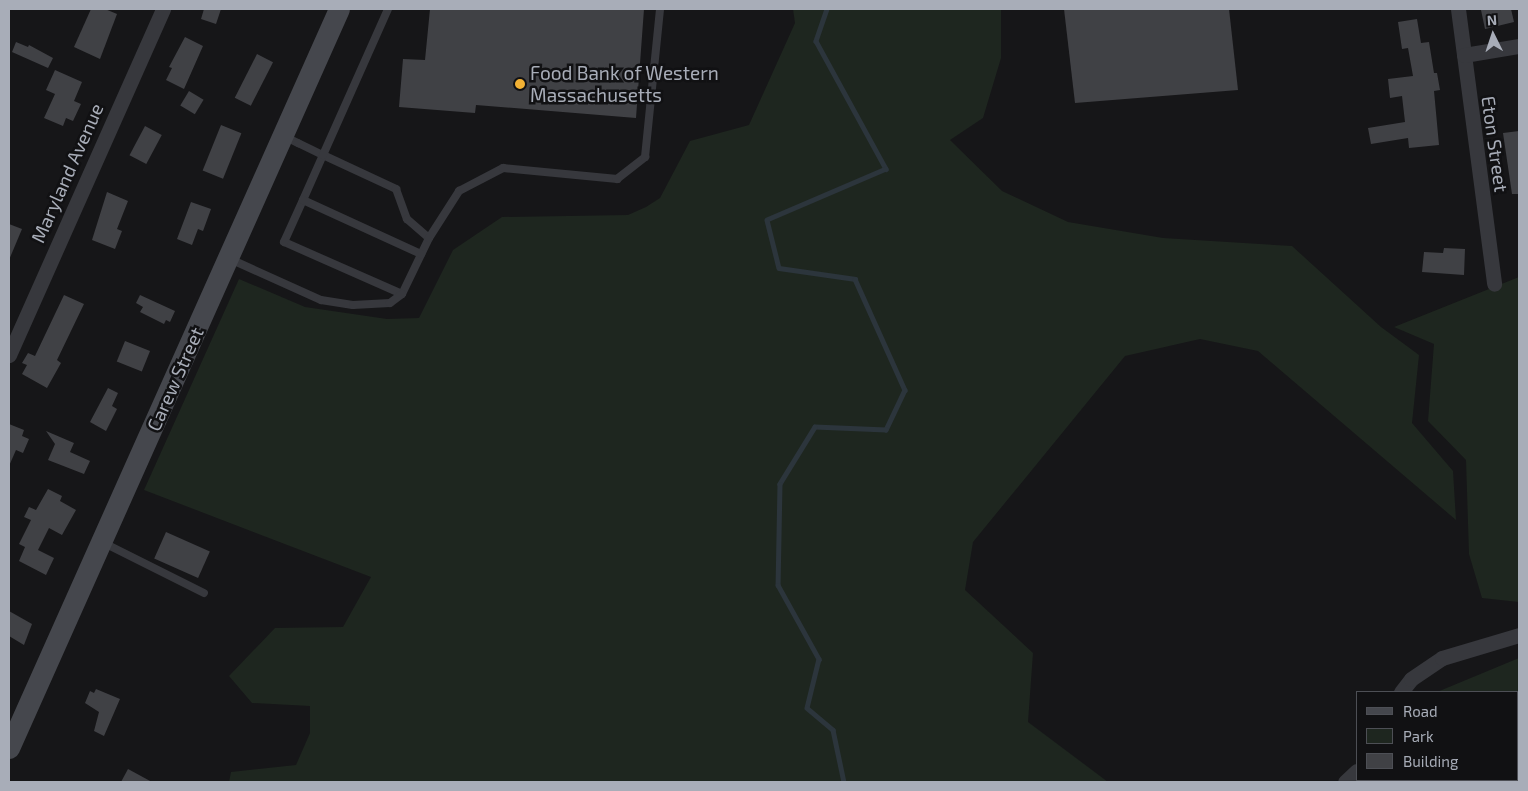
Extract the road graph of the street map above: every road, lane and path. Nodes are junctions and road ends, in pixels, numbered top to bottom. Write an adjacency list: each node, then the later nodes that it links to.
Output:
1 (163, 9): 16 (street, Maryland Avenue)
2 (338, 9): 8 (street, Carew Street)
3 (388, 9): 9 (lane)
4 (660, 9): 11 (lane)
5 (1458, 9): 7 (street, Eton Street)
6 (1519, 46): 7 (street)
7 (1464, 55): 14 (street, Eton Street)
8 (282, 135): 9 (lane); 13 (street, Carew Street)
9 (323, 154): 10 (lane); 11 (lane)
10 (303, 200): 12 (lane); 15 (lane)
11 (428, 238): 12 (lane)
12 (420, 254): 15 (lane)
13 (228, 258): 15 (lane); 17 (street, Carew Street)
14 (1494, 284)
15 (402, 294)
16 (9, 355)
17 (102, 542): 18 (lane); 21 (street, Carew Street)
18 (204, 593)
19 (1519, 635): 20 (street)
20 (1402, 691)
21 (9, 748)
22 (1356, 772): 23 (street)
23 (1346, 782)

